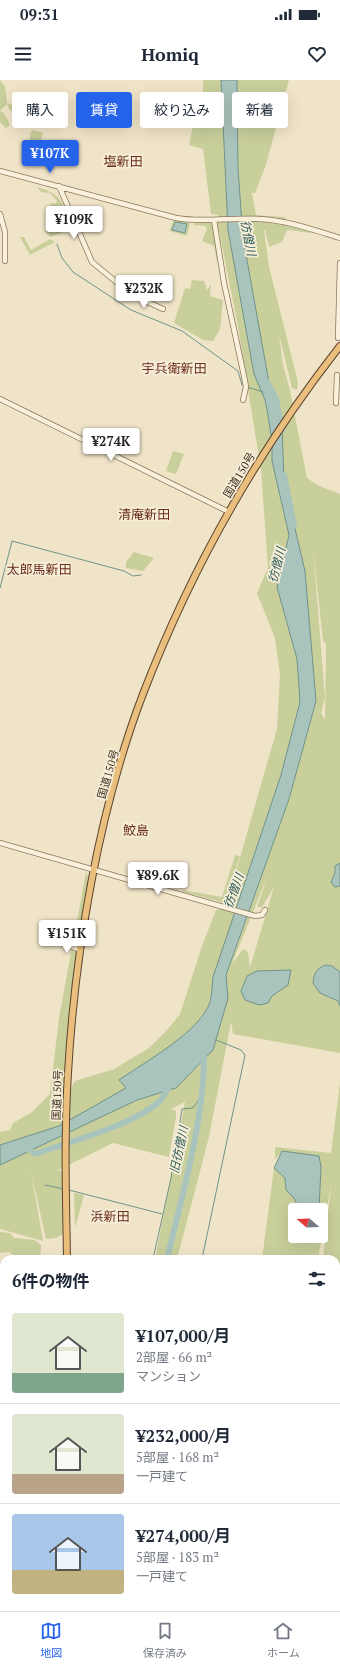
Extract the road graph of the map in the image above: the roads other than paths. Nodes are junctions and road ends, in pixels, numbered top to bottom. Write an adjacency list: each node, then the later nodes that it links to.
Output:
1 (0, 171): 2 (street)
2 (59, 186): 4 (street); 8 (street)
3 (0, 214): 6 (street)
4 (216, 220): 5 (street); 13 (street)
5 (340, 238)
6 (5, 261)
7 (340, 263): 9 (street)
8 (163, 310)
9 (338, 338)
10 (340, 346): 15 (highway, 国道150号)
11 (337, 375): 14 (street)
12 (0, 399): 15 (street)
13 (243, 400)
14 (336, 403)
15 (229, 512): 17 (highway, 国道150号)
16 (0, 843): 17 (street)
17 (95, 870): 18 (street); 20 (highway, 国道150号)
18 (265, 910)
19 (58, 942): 20 (street)
20 (81, 950): 21 (highway, 国道150号)
21 (67, 1255)

